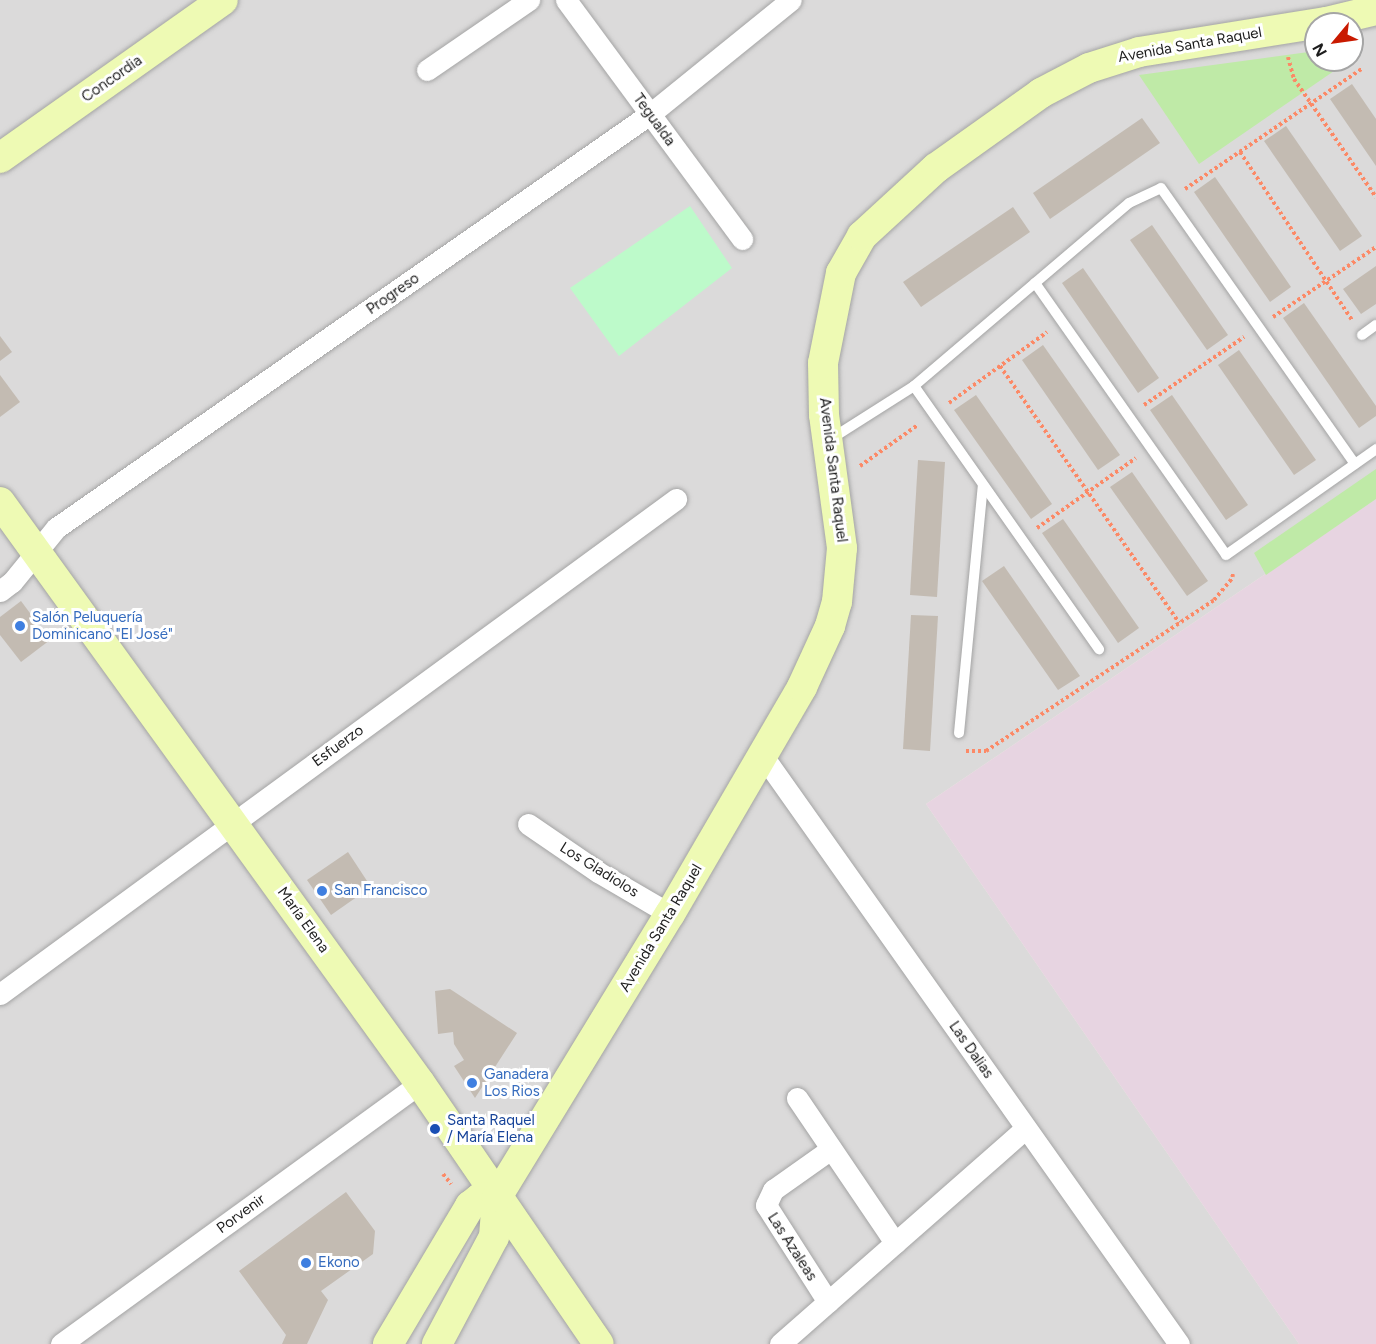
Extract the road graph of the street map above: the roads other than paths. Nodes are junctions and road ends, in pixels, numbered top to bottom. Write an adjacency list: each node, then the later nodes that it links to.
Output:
1 (224, 0): 8 (main road, Concordia)
2 (529, 0): 6 (street)
3 (566, 0): 7 (street, Tegualda)
4 (791, 0): 7 (street, Progreso)
5 (1376, 10): 14 (main road, Avenida Santa Raquel)
6 (428, 70)
7 (650, 114): 9 (street, Tegualda); 20 (street, Progreso)
8 (0, 158)
9 (742, 239)
10 (1035, 283): 13 (lane); 16 (lane); 16 (lane)
11 (1376, 325): 12 (lane)
12 (1362, 335)
13 (914, 386): 14 (lane); 17 (lane)
14 (828, 441): 24 (main road, Avenida Santa Raquel)
15 (1376, 449): 16 (lane)
16 (1355, 464)
17 (983, 485): 22 (lane); 23 (lane)
18 (676, 499): 25 (street, Esfuerzo)
19 (0, 502): 20 (main road, María Elena)
20 (37, 552): 21 (street, Progreso); 25 (main road, María Elena)
21 (0, 591)
22 (1099, 649)
23 (959, 734)
24 (763, 756): 27 (main road, Avenida Santa Raquel); 31 (street, Las Dalias)
25 (232, 823): 28 (street, Esfuerzo); 29 (main road, María Elena)
26 (528, 824): 27 (street, Los Gladiolos)
27 (670, 914): 33 (main road, Avenida Santa Raquel)
28 (0, 994)
29 (420, 1083): 33 (main road, María Elena); 36 (street, Porvenir)
30 (797, 1098): 32 (street)
31 (1026, 1128): 34 (street); 41 (street, Las Dalias)
32 (831, 1149): 34 (street); 35 (street, Las Azaleas)
33 (497, 1197): 37 (main road); 38 (main road, Avenida Santa Raquel); 39 (main road, María Elena)
34 (895, 1243): 35 (street)
35 (828, 1302): 40 (street)
36 (61, 1344)
37 (388, 1344)
38 (437, 1344)
39 (598, 1344)
40 (780, 1344)
41 (1179, 1344)

